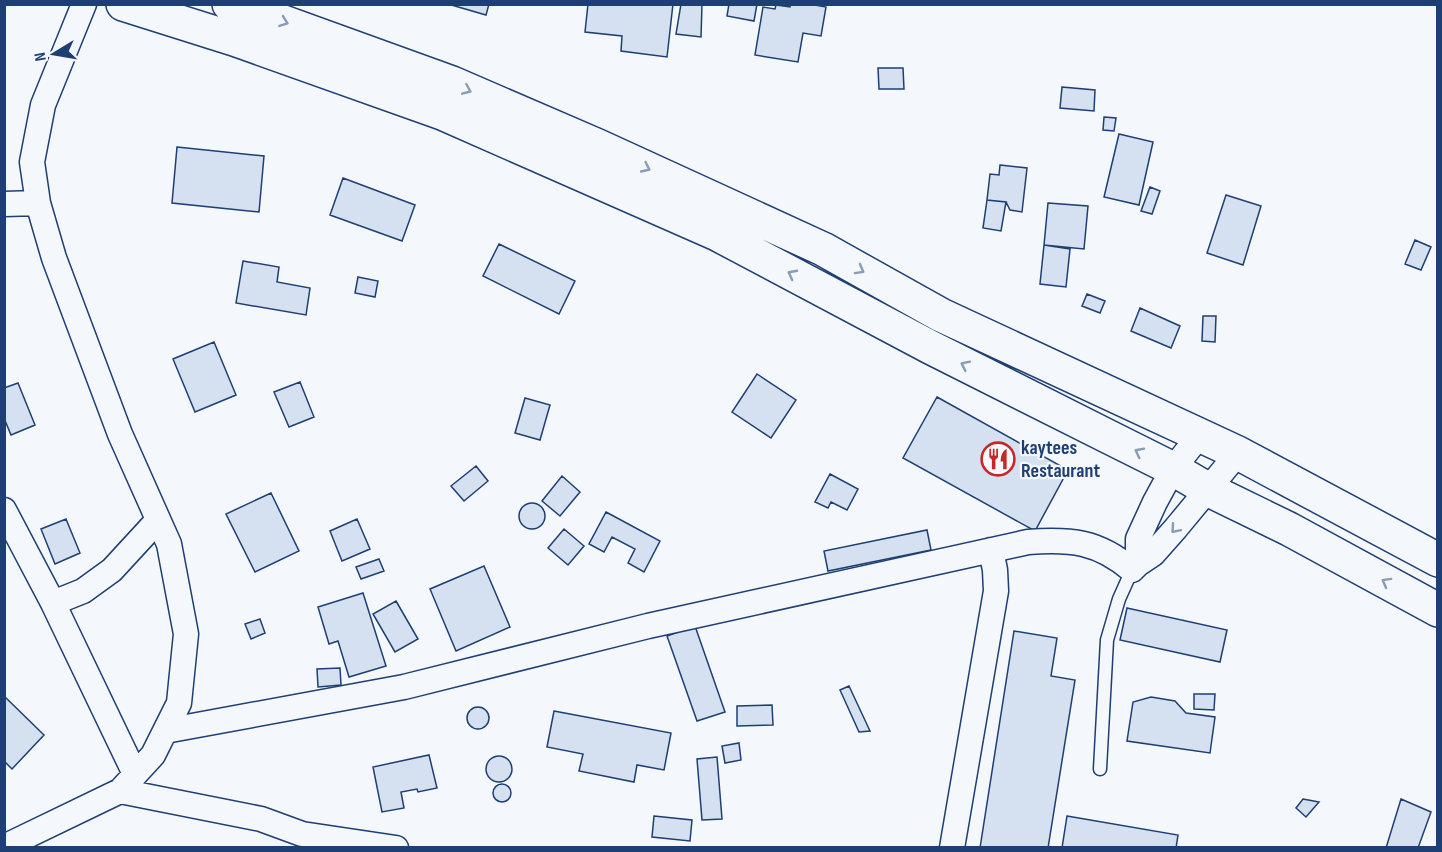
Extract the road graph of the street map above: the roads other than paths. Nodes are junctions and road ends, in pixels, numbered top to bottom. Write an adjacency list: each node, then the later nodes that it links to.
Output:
1 (84, 4): 4 (street)
2 (123, 4): 8 (highway, one-way to 2)
3 (229, 4): 6 (highway, one-way to 6)
4 (38, 202): 5 (street); 11 (street)
5 (4, 204)
6 (1199, 436): 7 (highway); 8 (street)
7 (1238, 453): 9 (street); 13 (highway)
8 (1173, 469): 9 (highway); 14 (street)
9 (1209, 489): 14 (street, one-way to 14); 16 (highway, one-way to 9)
10 (4, 510): 15 (street)
11 (158, 520): 15 (street); 17 (street)
12 (991, 550): 14 (street); 17 (street); 22 (street)
13 (1437, 560)
14 (1135, 567): 18 (lane)
15 (53, 603): 19 (street)
16 (1437, 610)
17 (165, 731): 19 (street)
18 (1100, 769)
19 (127, 782): 20 (street); 21 (street)
20 (4, 847)
21 (396, 848)
22 (952, 848)

